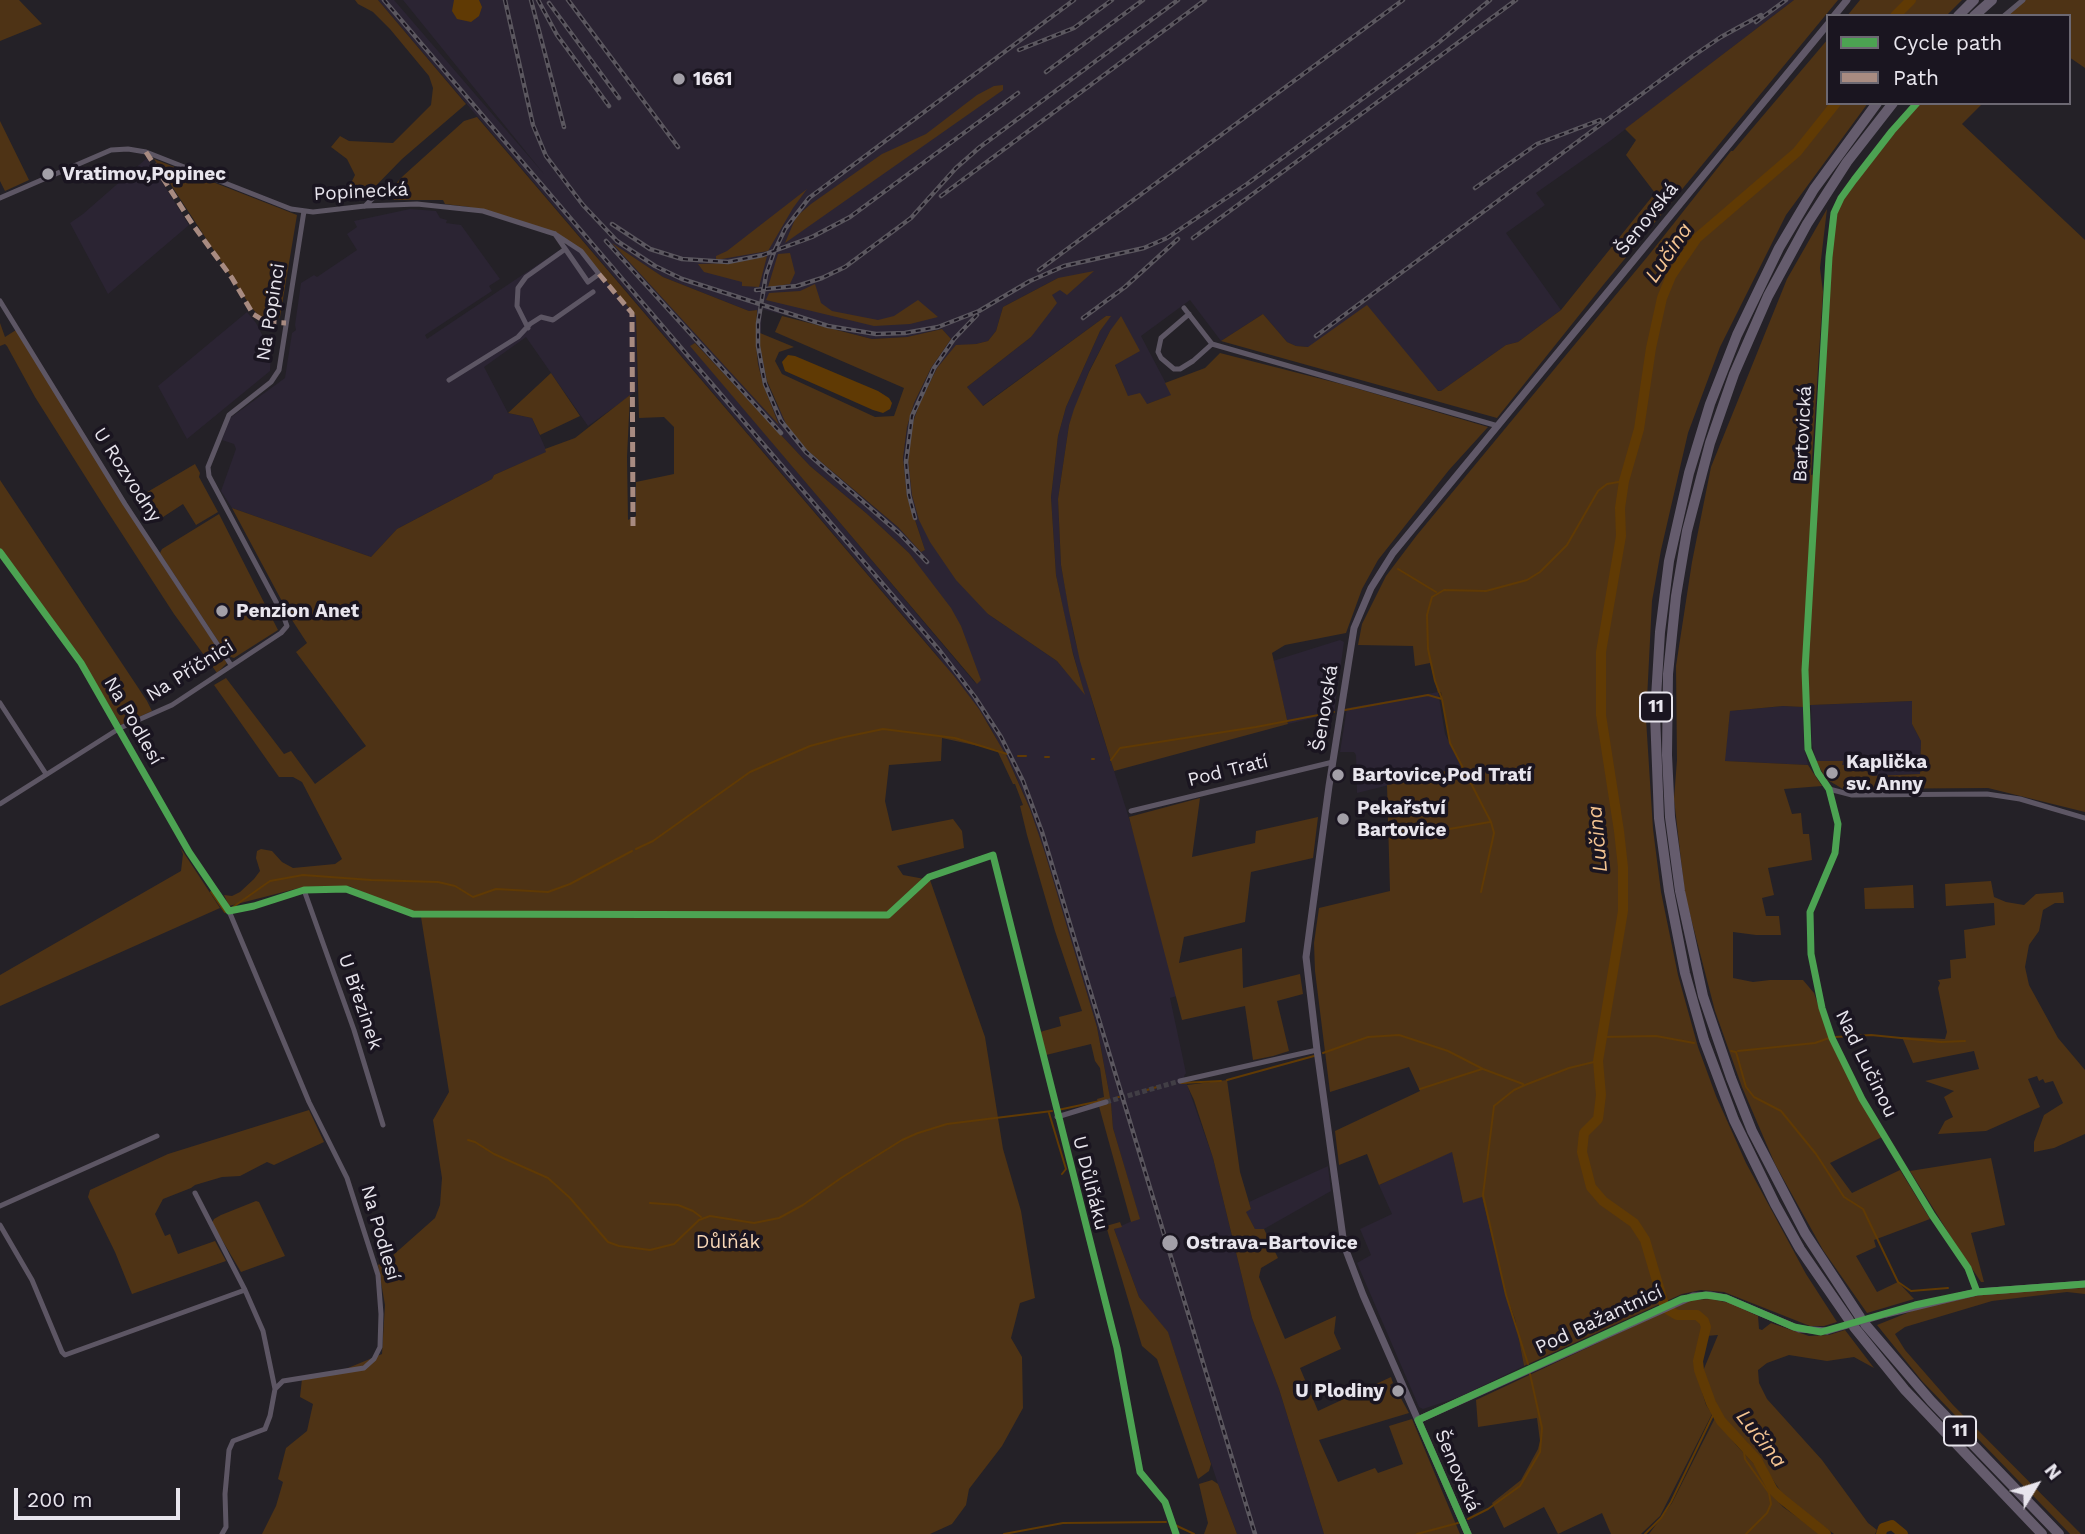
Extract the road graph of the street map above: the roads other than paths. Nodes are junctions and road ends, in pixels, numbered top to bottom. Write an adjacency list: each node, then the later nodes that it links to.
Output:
1 (1847, 0): 5 (street)
2 (1974, 0): 6 (highway)
3 (1992, 0): 7 (highway)
4 (2023, 0): 8 (street)
5 (1836, 14)
6 (1960, 14)
7 (1976, 14)
8 (2006, 14)
9 (1826, 26): 25 (street, Šenovská)
10 (1876, 105): 56 (highway, 11)
11 (1891, 105): 57 (highway, 11)
12 (1915, 105): 33 (street, Bartovická)
13 (0, 188): 15 (street)
14 (380, 191): 16 (street)
15 (2, 197): 17 (street, Popinecká)
16 (365, 206): 17 (street, Popinecká); 18 (street, Popinecká)
17 (304, 211): 27 (street, Na Popinci)
18 (555, 234): 19 (street); 19 (street, Popinecká)
19 (564, 250): 22 (street)
20 (593, 292): 22 (street)
21 (0, 300): 28 (street, U Rozvodny)
22 (528, 328): 24 (street)
23 (1212, 344): 23 (street); 25 (street)
24 (449, 380)
25 (1498, 426): 31 (street, Šenovská)
26 (0, 552): 30 (street, Na Podlesí)
27 (287, 626): 28 (street, Na Příčnici)
28 (231, 664): 30 (street, Na Příčnici)
29 (0, 703): 32 (street)
30 (120, 728): 32 (street, Na Příčnici); 38 (street, Na Podlesí)
31 (1333, 762): 35 (street, Pod Tratí); 39 (street, Šenovská)
32 (46, 774): 34 (street, Na Příčnici)
33 (1829, 789): 36 (street); 50 (street, Nad Lučinou)
34 (0, 804)
35 (1131, 811)
36 (2085, 818)
37 (971, 862): 42 (street, U Důlňáku)
38 (229, 911): 43 (street, U Březinek); 51 (street, Na Podlesí)
39 (1317, 1049): 40 (street); 52 (street, Šenovská)
40 (1180, 1081)
41 (1107, 1102): 42 (street, U Důlňáku)
42 (1057, 1117): 54 (street, U Důlňáku)
43 (383, 1125)
44 (157, 1136): 46 (street)
45 (195, 1193): 49 (street)
46 (0, 1206)
47 (0, 1225): 49 (street)
48 (2085, 1284): 50 (street, Pod Bažantnicí)
49 (245, 1290): 51 (street)
50 (1977, 1292): 52 (street, Pod Bažantnicí, bridge)
51 (275, 1389): 53 (street)
52 (1418, 1420): 55 (street, Šenovská)
53 (222, 1534)
54 (1176, 1534)
55 (1468, 1534)
56 (2042, 1534)
57 (2059, 1534)

